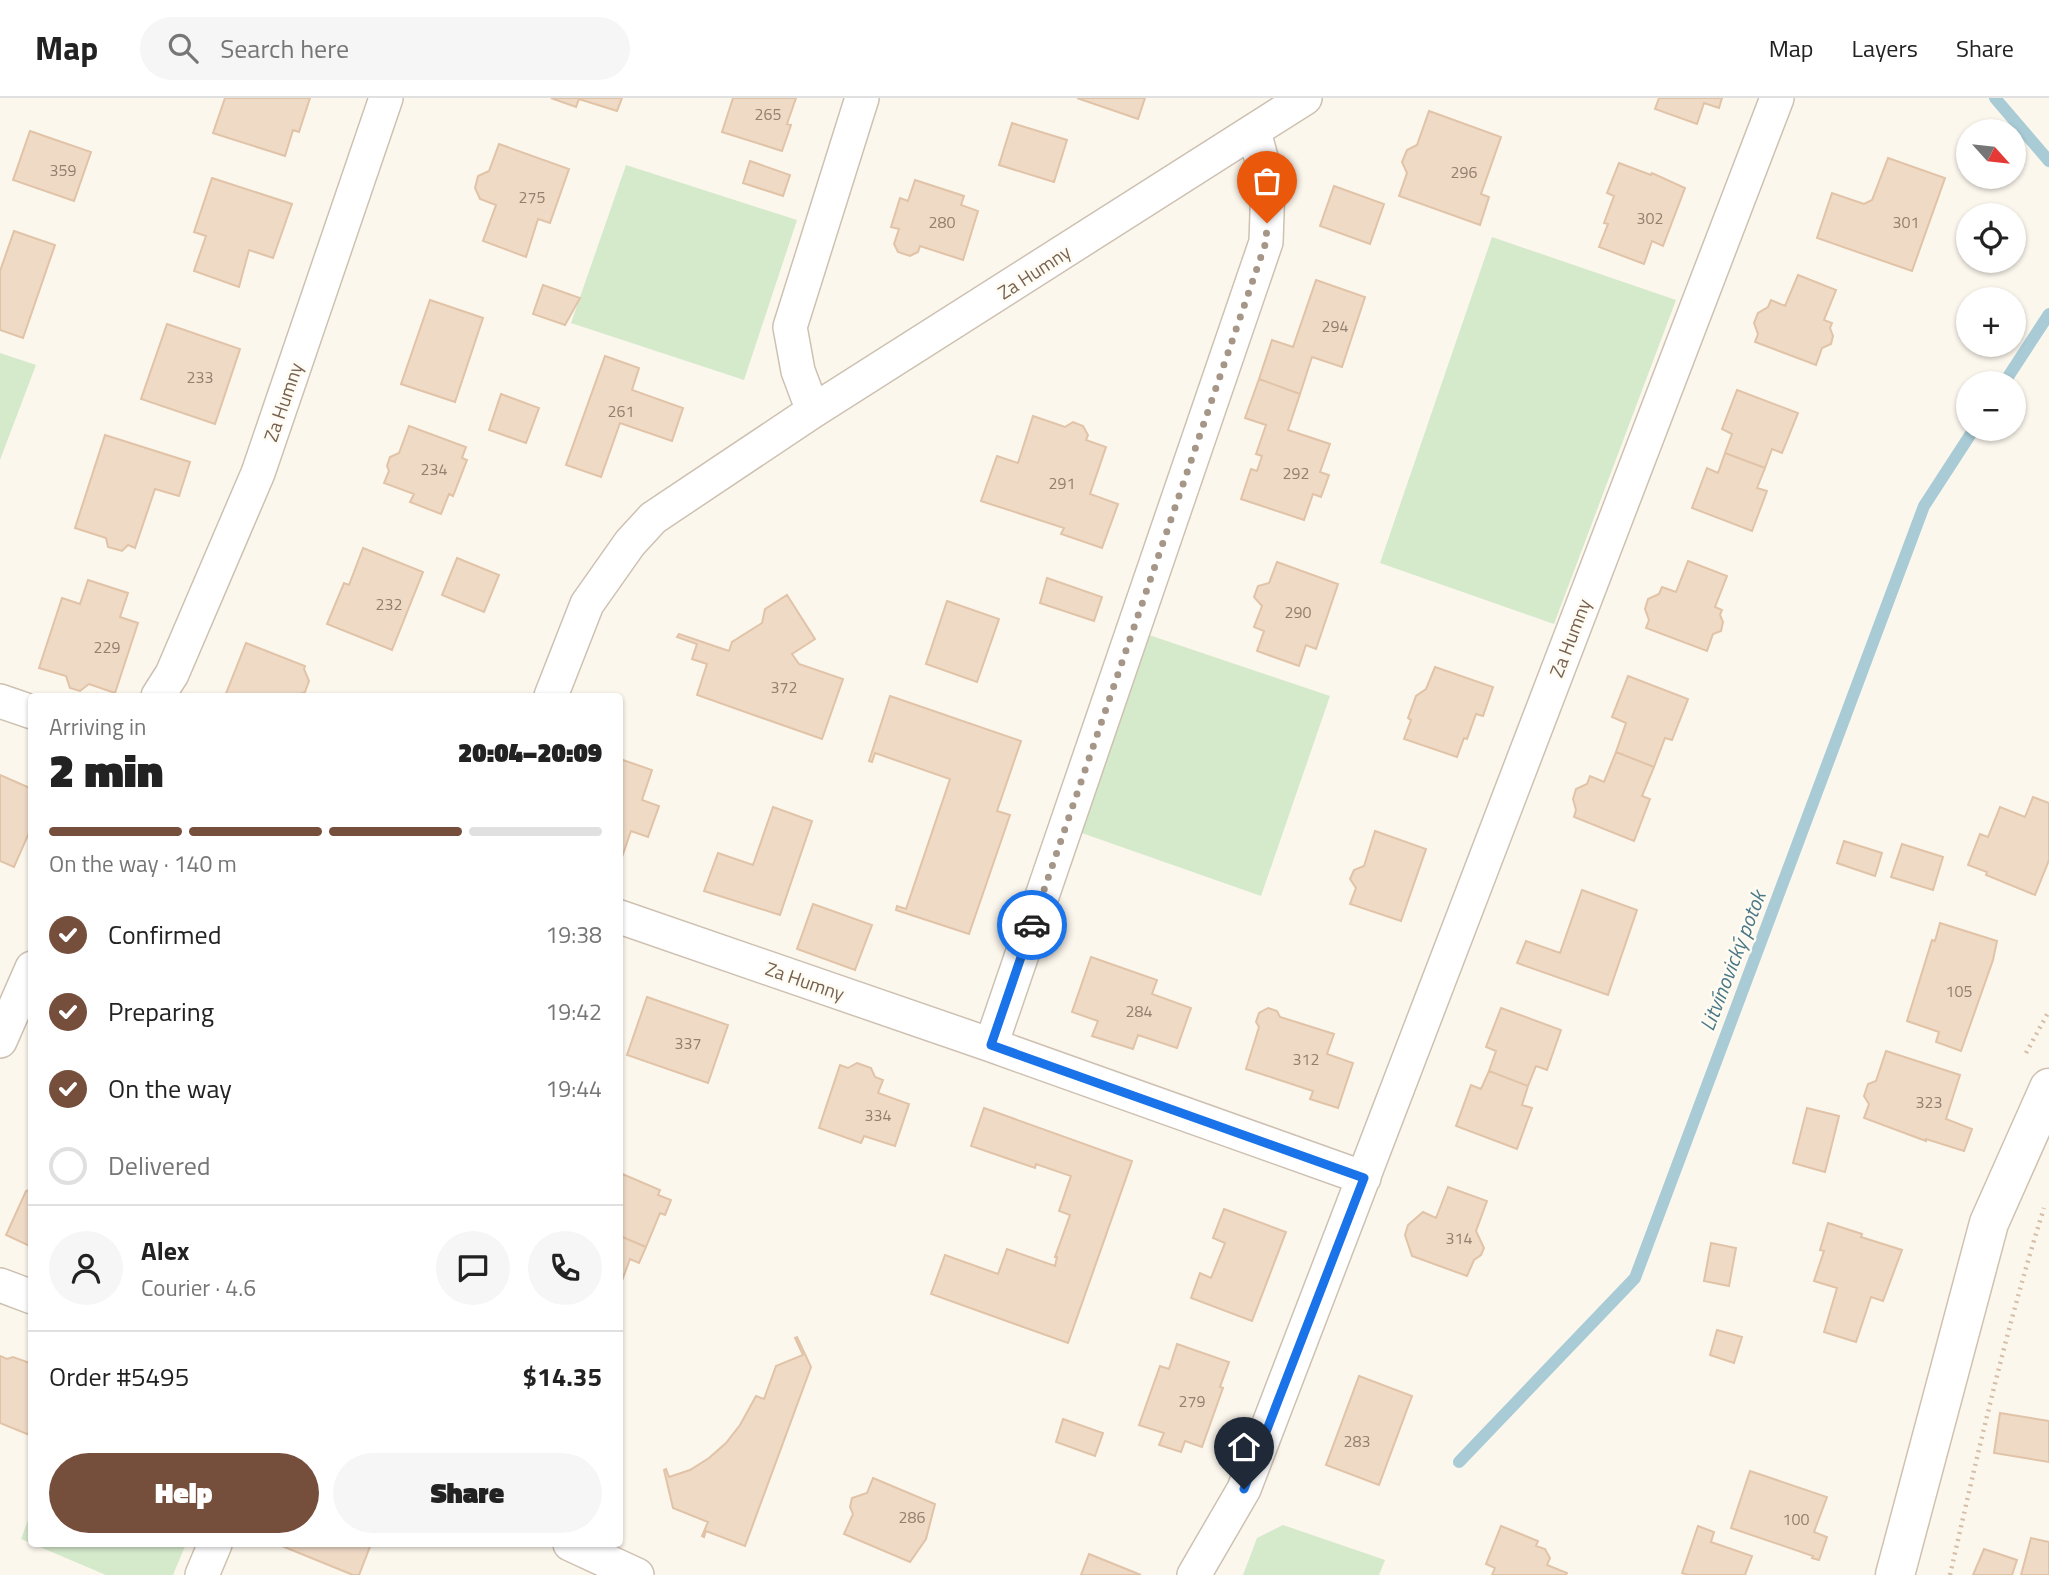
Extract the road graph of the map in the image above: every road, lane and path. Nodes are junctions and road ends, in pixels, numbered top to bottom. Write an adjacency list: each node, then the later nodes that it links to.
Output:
1 (386, 98): 7 (street, Za Humny)
2 (862, 98): 6 (street)
3 (1305, 98): 5 (street, Za Humny)
4 (1777, 98): 16 (street, Za Humny)
5 (1254, 131): 6 (street, Za Humny); 14 (street)
6 (813, 411): 8 (street, Za Humny)
7 (160, 693)
8 (552, 693)
9 (0, 701): 10 (street)
10 (28, 711)
11 (623, 918): 14 (street, Za Humny)
12 (28, 977): 13 (street)
13 (0, 1041)
14 (991, 1045): 16 (street, Za Humny)
15 (2049, 1088): 25 (street)
16 (1364, 1178): 24 (street, Za Humny)
17 (2045, 1203): 26 (path)
18 (0, 1285): 19 (street)
19 (28, 1296)
20 (214, 1547): 22 (street)
21 (576, 1547): 23 (street)
22 (202, 1575)
23 (637, 1575)
24 (1194, 1575)
25 (1895, 1575)
26 (1950, 1575)

